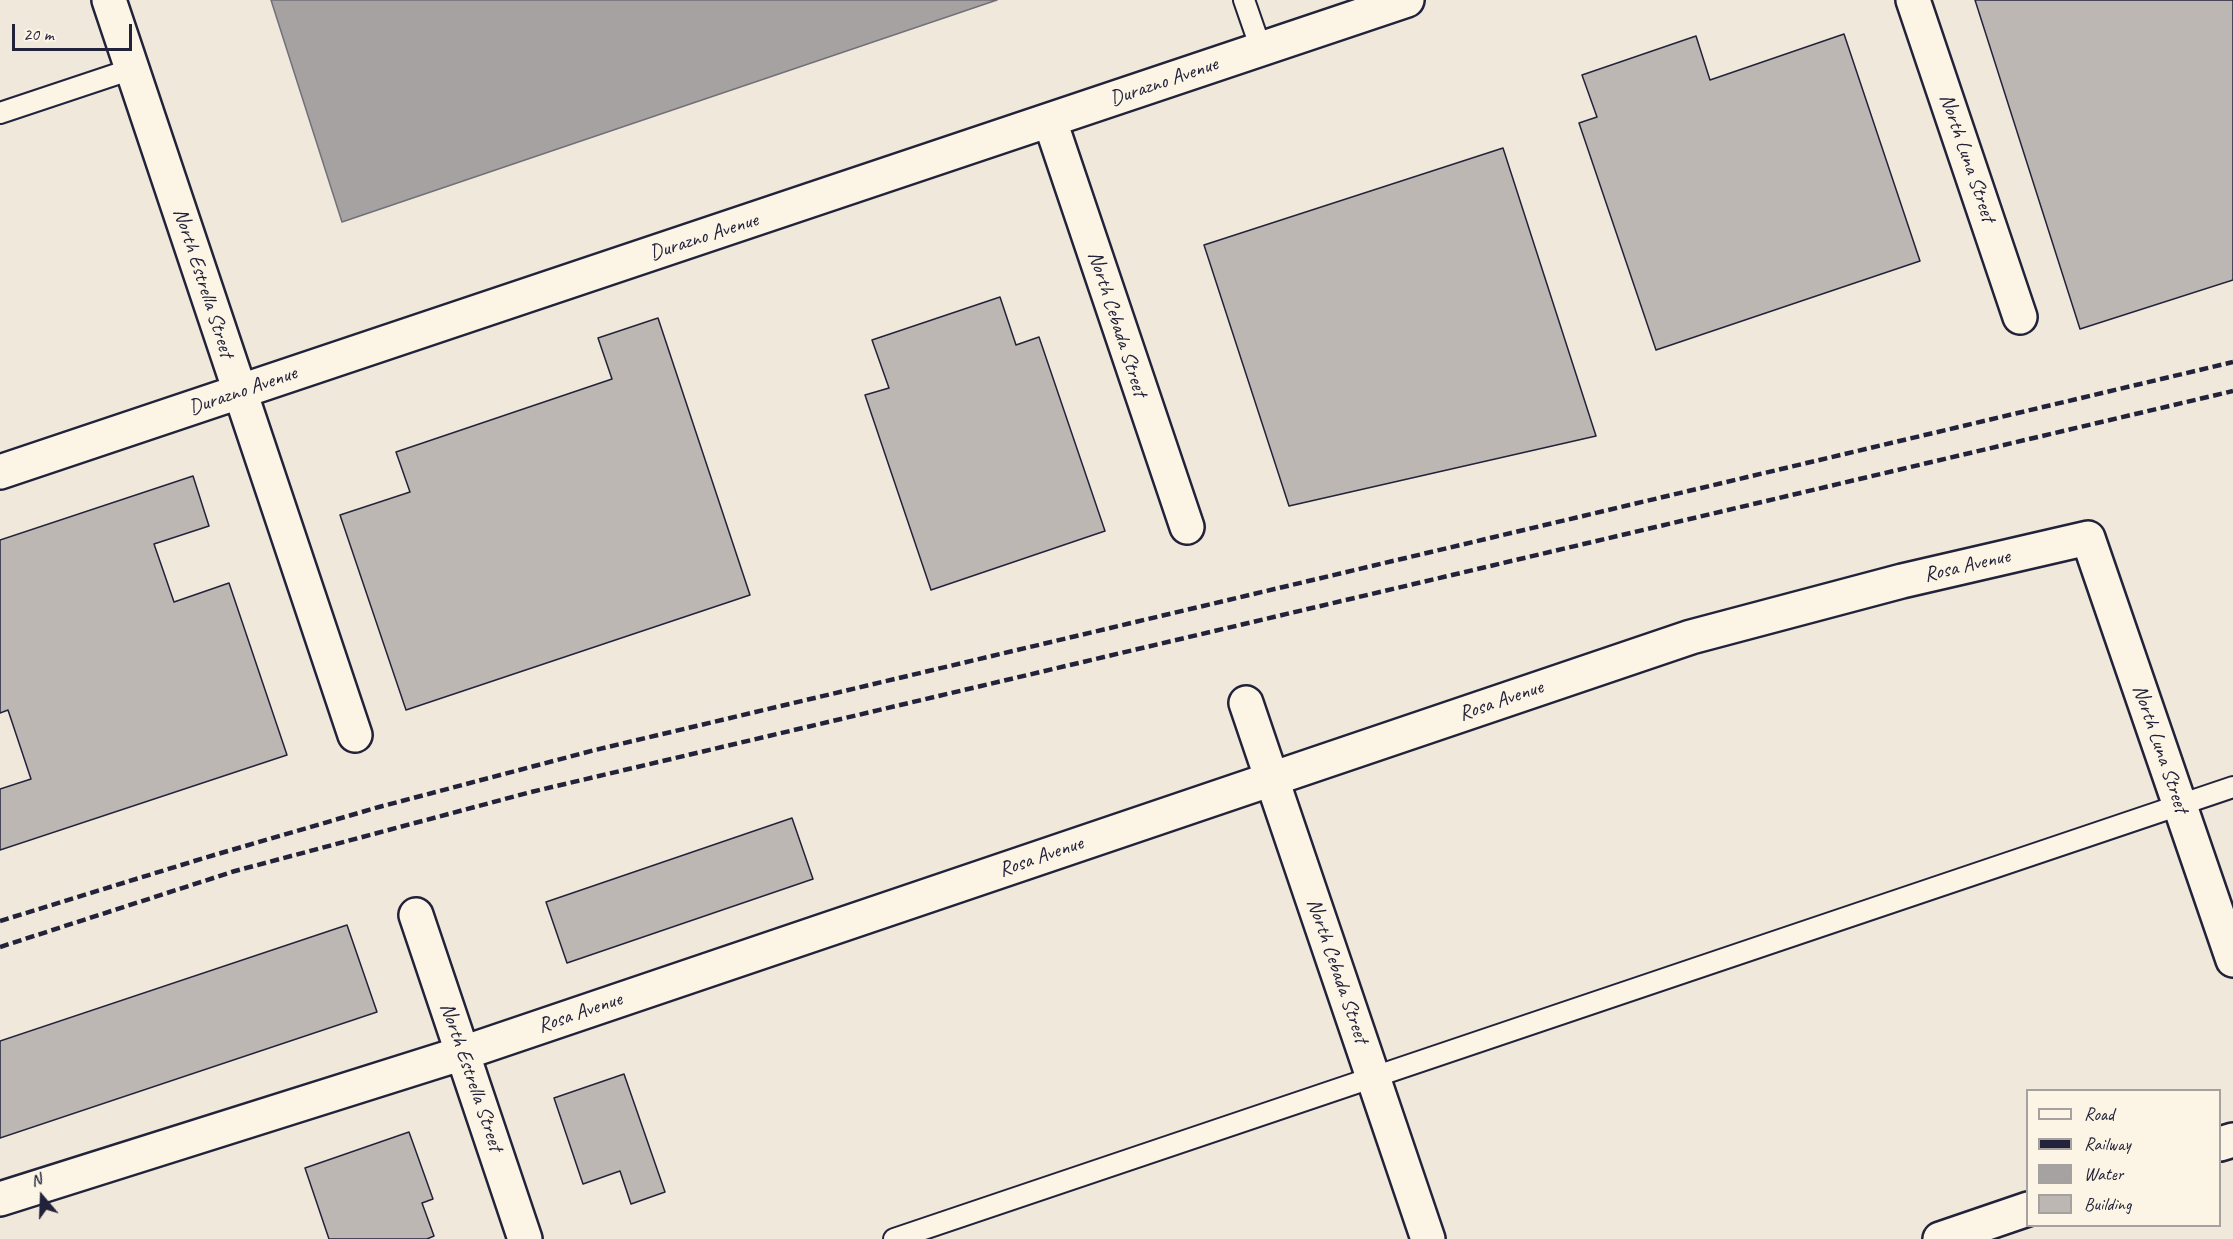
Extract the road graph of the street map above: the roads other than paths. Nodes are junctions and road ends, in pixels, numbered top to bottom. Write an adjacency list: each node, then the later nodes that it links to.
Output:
1 (109, 0): 6 (street, North Estrella Street)
2 (1244, 0): 5 (lane)
3 (1407, 0): 5 (street, Durazno Avenue)
4 (1913, 0): 9 (street, North Luna Street)
5 (1261, 50): 8 (street, Durazno Avenue)
6 (132, 69): 7 (lane); 10 (street, North Estrella Street)
7 (0, 113)
8 (1050, 121): 10 (street, Durazno Avenue); 12 (street, North Cebada Street)
9 (2020, 317)
10 (239, 392): 11 (street, Durazno Avenue); 15 (street, North Estrella Street)
11 (0, 472)
12 (1187, 526)
13 (2088, 538): 16 (street, Rosa Avenue); 18 (street, North Luna Street)
14 (1246, 703): 16 (street, North Cebada Street)
15 (355, 735)
16 (1271, 779): 21 (street, Rosa Avenue); 22 (street, North Cebada Street)
17 (2233, 787): 18 (lane)
18 (2179, 804): 20 (street, North Luna Street); 22 (lane)
19 (416, 915): 21 (street, North Estrella Street)
20 (2233, 960)
21 (463, 1053): 23 (street, Rosa Avenue); 25 (street, North Estrella Street)
22 (1372, 1076): 26 (lane); 27 (street, North Cebada Street)
23 (0, 1199)
24 (2026, 1210): 28 (street)
25 (525, 1239)
26 (894, 1239)
27 (1428, 1239)
28 (1940, 1239)

